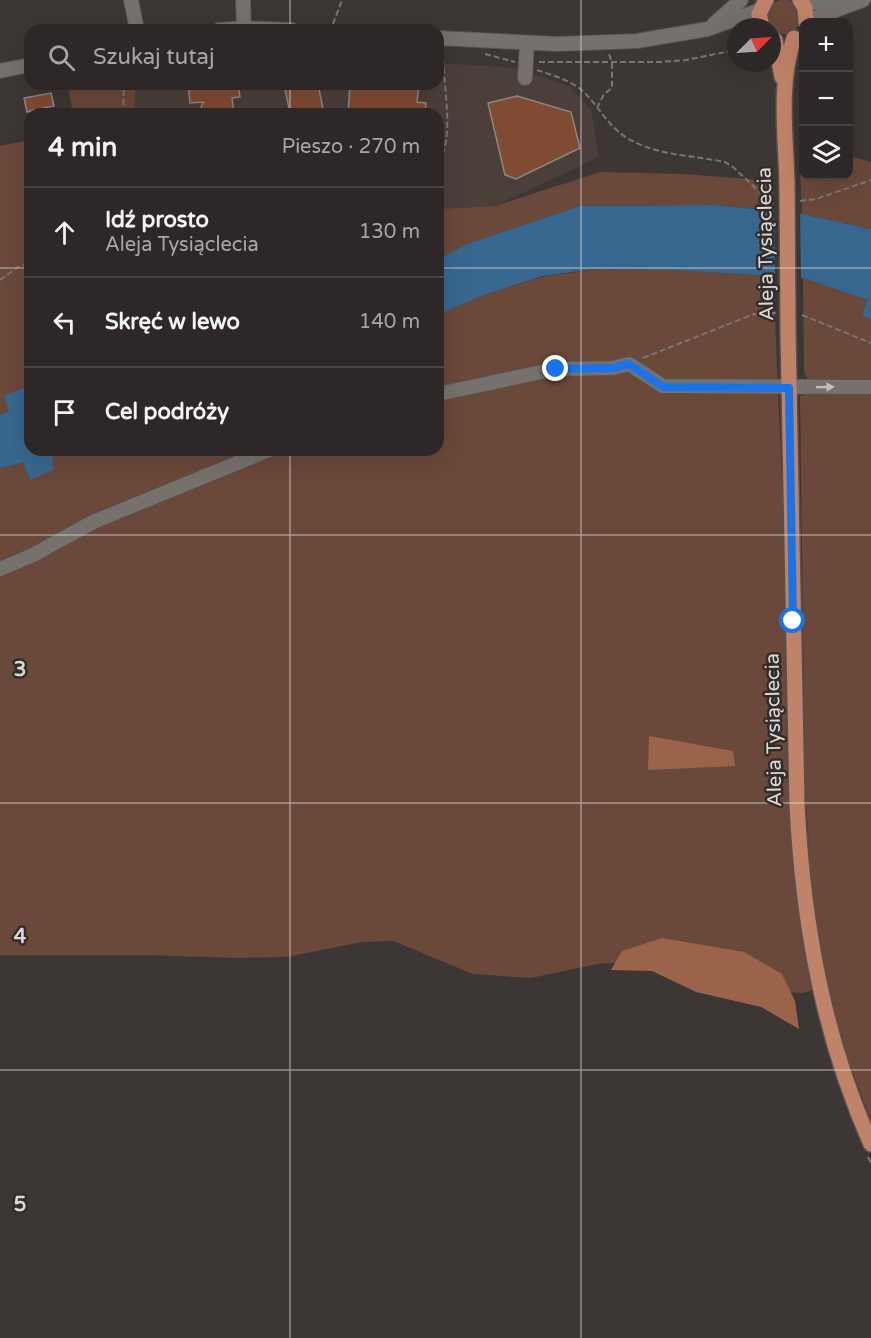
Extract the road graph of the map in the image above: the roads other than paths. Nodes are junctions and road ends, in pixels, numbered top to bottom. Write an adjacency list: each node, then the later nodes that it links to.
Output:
1 (132, 0): 11 (street)
2 (243, 0): 12 (street)
3 (741, 0): 13 (street)
4 (838, 0): 6 (street)
5 (863, 0): 10 (street)
6 (801, 1): 9 (main road)
7 (764, 3): 8 (main road); 13 (street)
8 (760, 18)
9 (806, 18)
10 (824, 18)
11 (136, 24)
12 (244, 24)
13 (708, 29): 14 (street); 19 (street)
14 (727, 29)
15 (799, 31): 17 (main road)
16 (799, 34): 24 (main road, Aleja Tysiąclecia)
17 (781, 40)
18 (444, 43): 19 (street)
19 (527, 43): 21 (street)
20 (24, 66): 23 (street)
21 (528, 69)
22 (781, 70): 24 (main road, Aleja Tysiąclecia)
23 (0, 71)
24 (785, 88): 26 (main road, Aleja Tysiąclecia, bridge)
25 (871, 387): 26 (street, one-way to 25)
26 (789, 388): 27 (street); 30 (main road, Aleja Tysiąclecia)
27 (444, 393)
28 (254, 456): 29 (street)
29 (0, 569)
30 (871, 1144)

